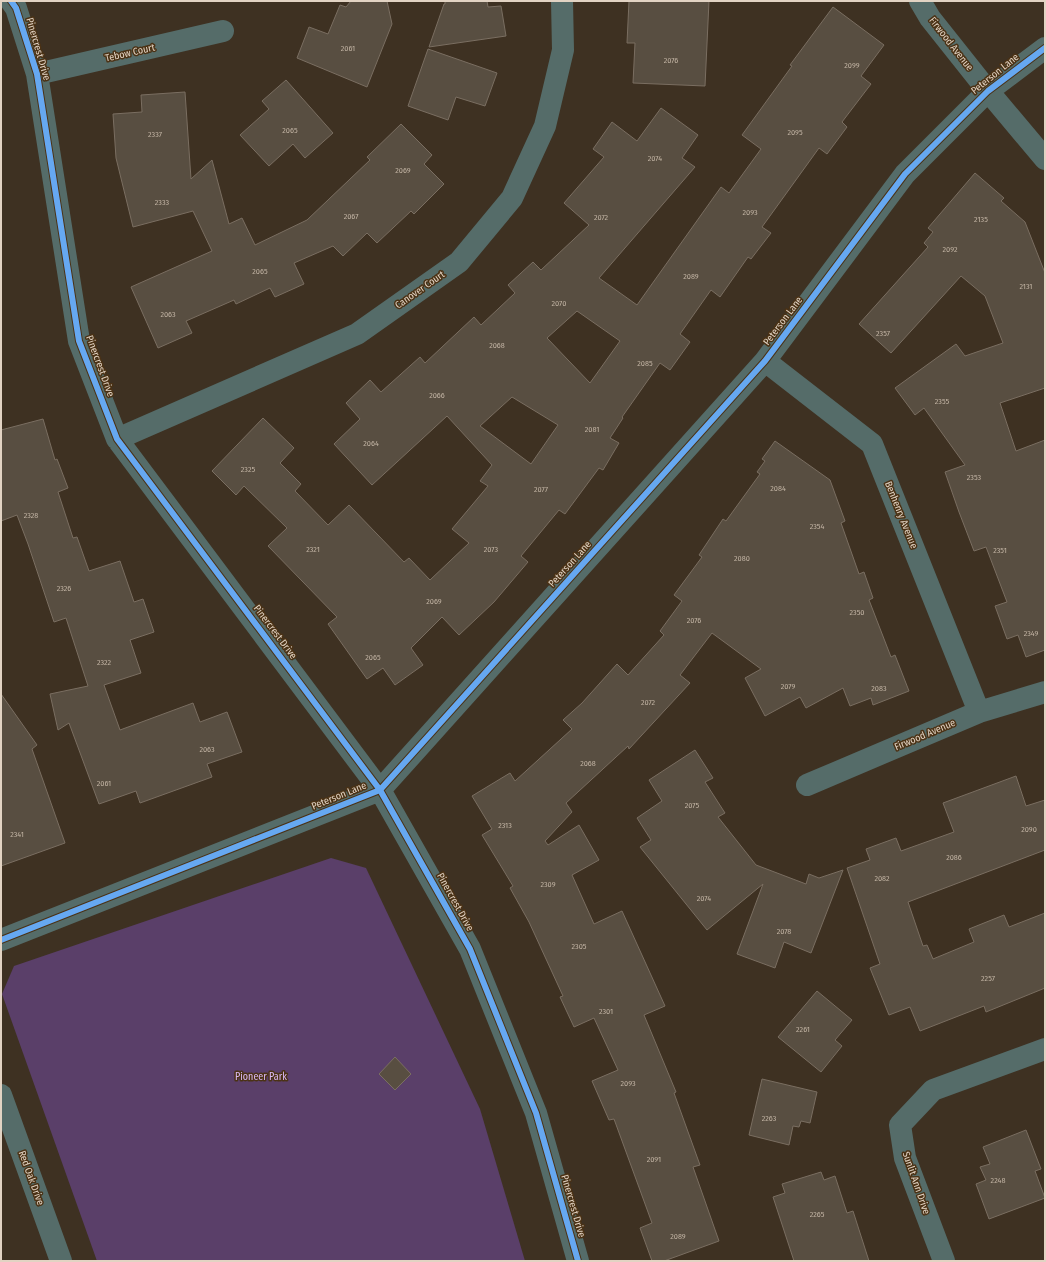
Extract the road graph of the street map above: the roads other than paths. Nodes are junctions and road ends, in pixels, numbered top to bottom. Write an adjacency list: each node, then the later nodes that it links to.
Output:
1 (11, 1): 6 (street, Pinercrest Drive)
2 (562, 1): 10 (street, Canover Court)
3 (920, 1): 7 (street, Firwood Avenue)
4 (223, 31): 6 (street, Tebow Court)
5 (1045, 48): 7 (street, Peterson Lane)
6 (37, 74): 10 (street, Pinercrest Drive)
7 (988, 91): 8 (street, Firwood Avenue); 9 (street, Peterson Lane)
8 (1045, 159)
9 (765, 361): 12 (street, Benhenry Avenue); 14 (street, Peterson Lane)
10 (117, 439): 14 (street, Pinercrest Drive)
11 (1045, 692): 12 (street, Firwood Avenue)
12 (979, 712): 13 (street, Firwood Avenue)
13 (807, 785)
14 (380, 790): 15 (street, Peterson Lane); 19 (street, Pinercrest Drive)
15 (1, 940)
16 (1045, 1049): 20 (street, Sunlit Ann Drive)
17 (1, 1095): 18 (street, Red Oak Drive)
18 (61, 1261)
19 (578, 1261)
20 (944, 1261)

